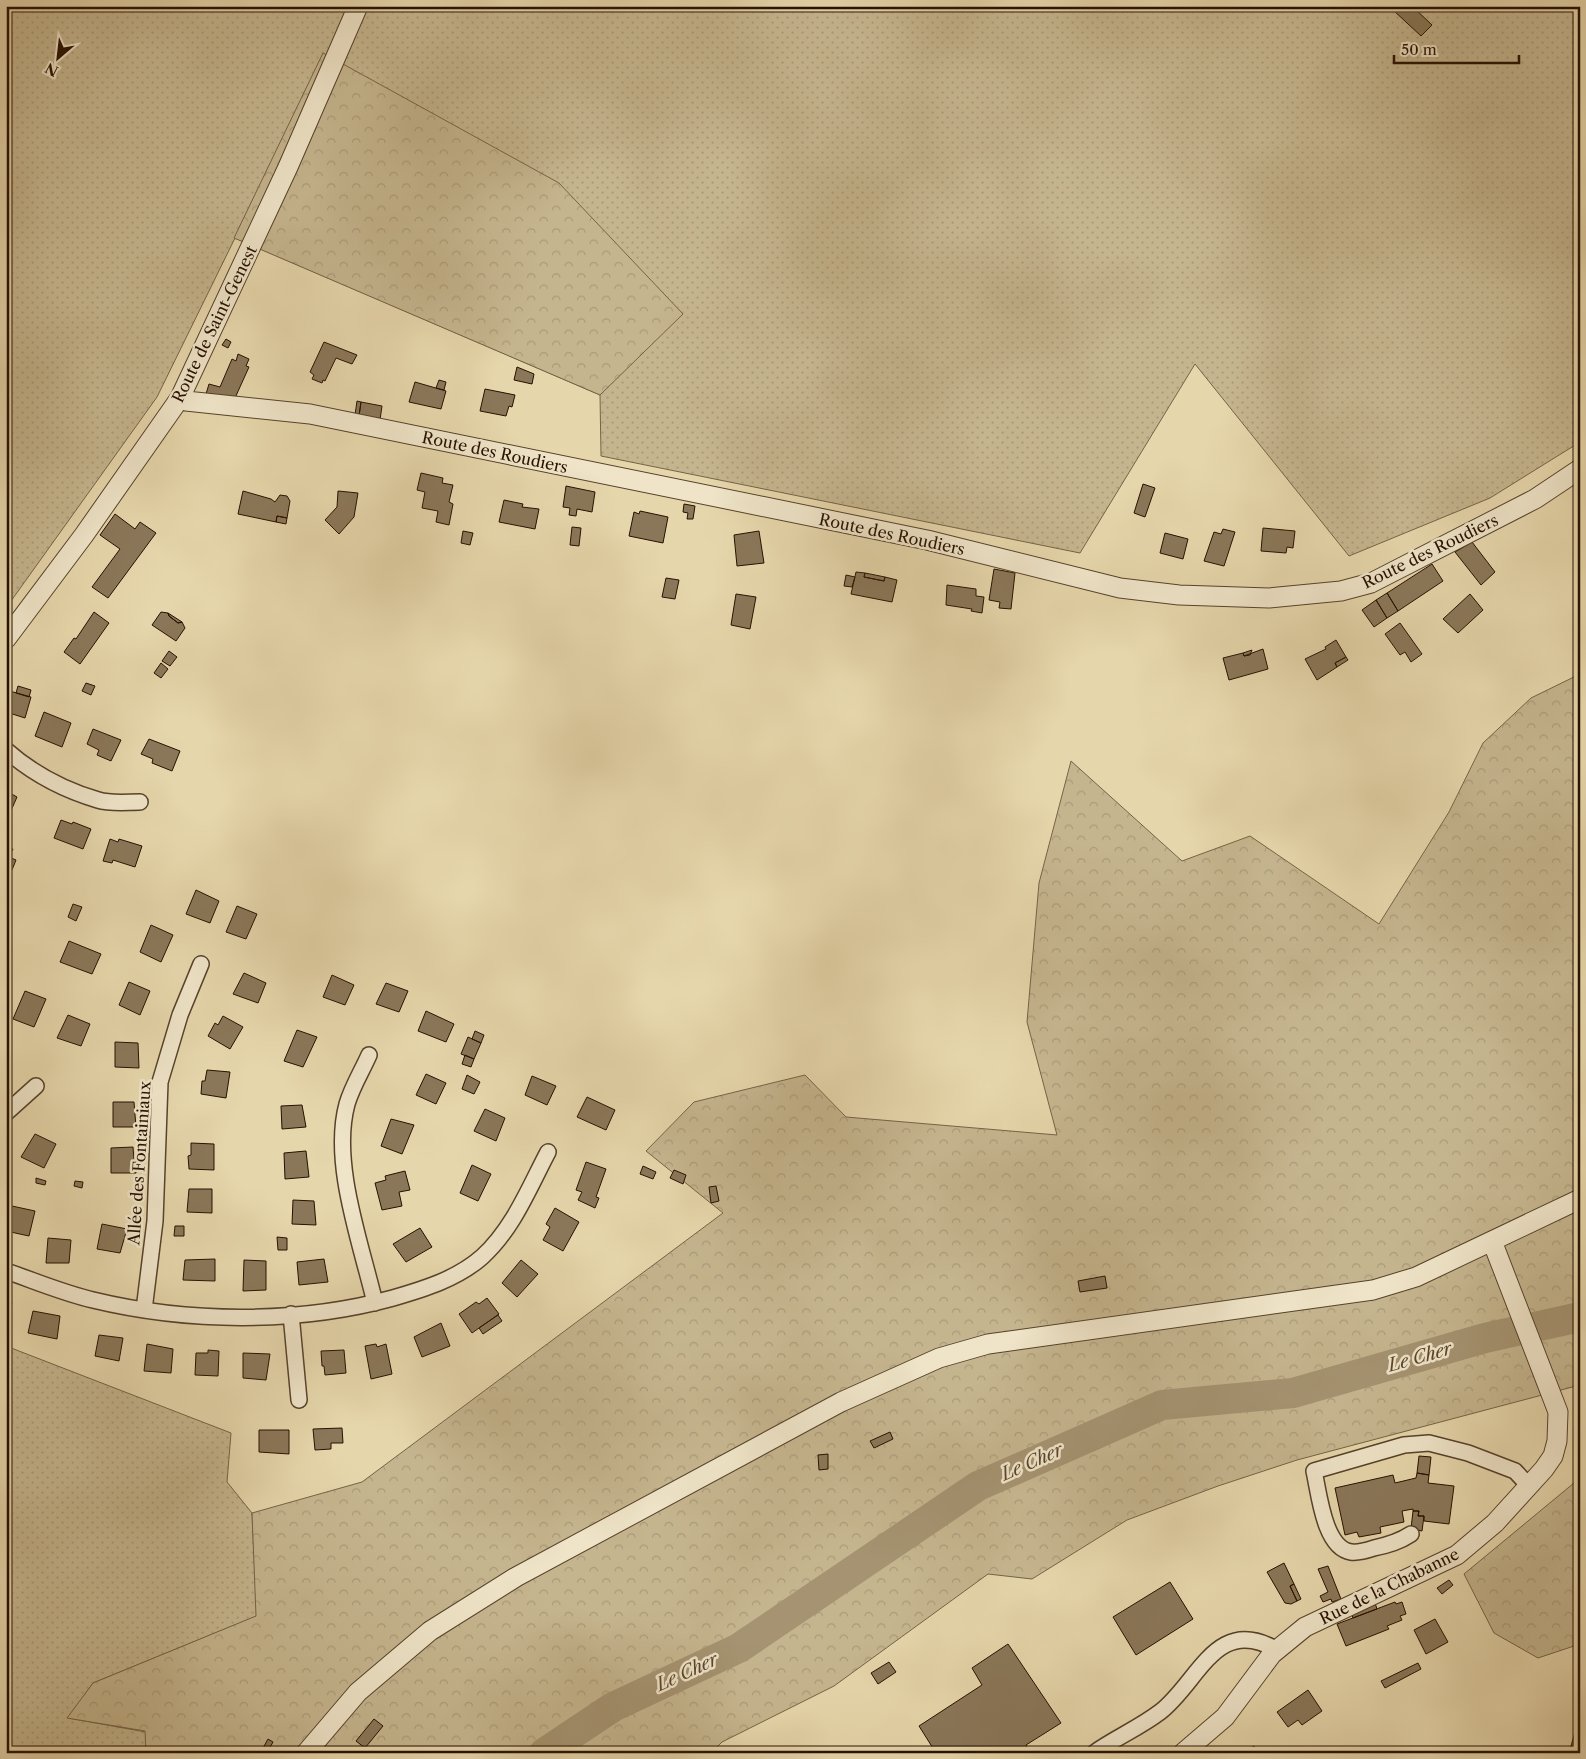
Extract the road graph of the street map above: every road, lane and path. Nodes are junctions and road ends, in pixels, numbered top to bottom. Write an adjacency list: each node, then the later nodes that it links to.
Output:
1 (358, 6): 2 (street, Route de Saint-Genest)
2 (180, 398): 3 (street, Route des Roudiers); 4 (street, Route de Saint-Genest)
3 (1580, 469)
4 (6, 639)
5 (6, 750): 6 (street)
6 (140, 802)
7 (201, 964): 16 (street, Allée des Fontainiaux)
8 (369, 1055): 15 (street)
9 (36, 1086): 10 (street)
10 (6, 1113)
11 (548, 1152): 15 (street)
12 (1580, 1199): 13 (street)
13 (1492, 1241): 19 (street, Rue de la Chabanne); 22 (street)
14 (6, 1271): 16 (street)
15 (375, 1303): 17 (street)
16 (144, 1310): 17 (street)
17 (291, 1314): 18 (street)
18 (299, 1400)
19 (1530, 1486): 20 (street); 21 (street, Rue de la Chabanne)
20 (1411, 1534)
21 (1277, 1650): 23 (street); 24 (street, Rue de la Chabanne)
22 (306, 1753)
23 (1094, 1753)
24 (1183, 1753)

